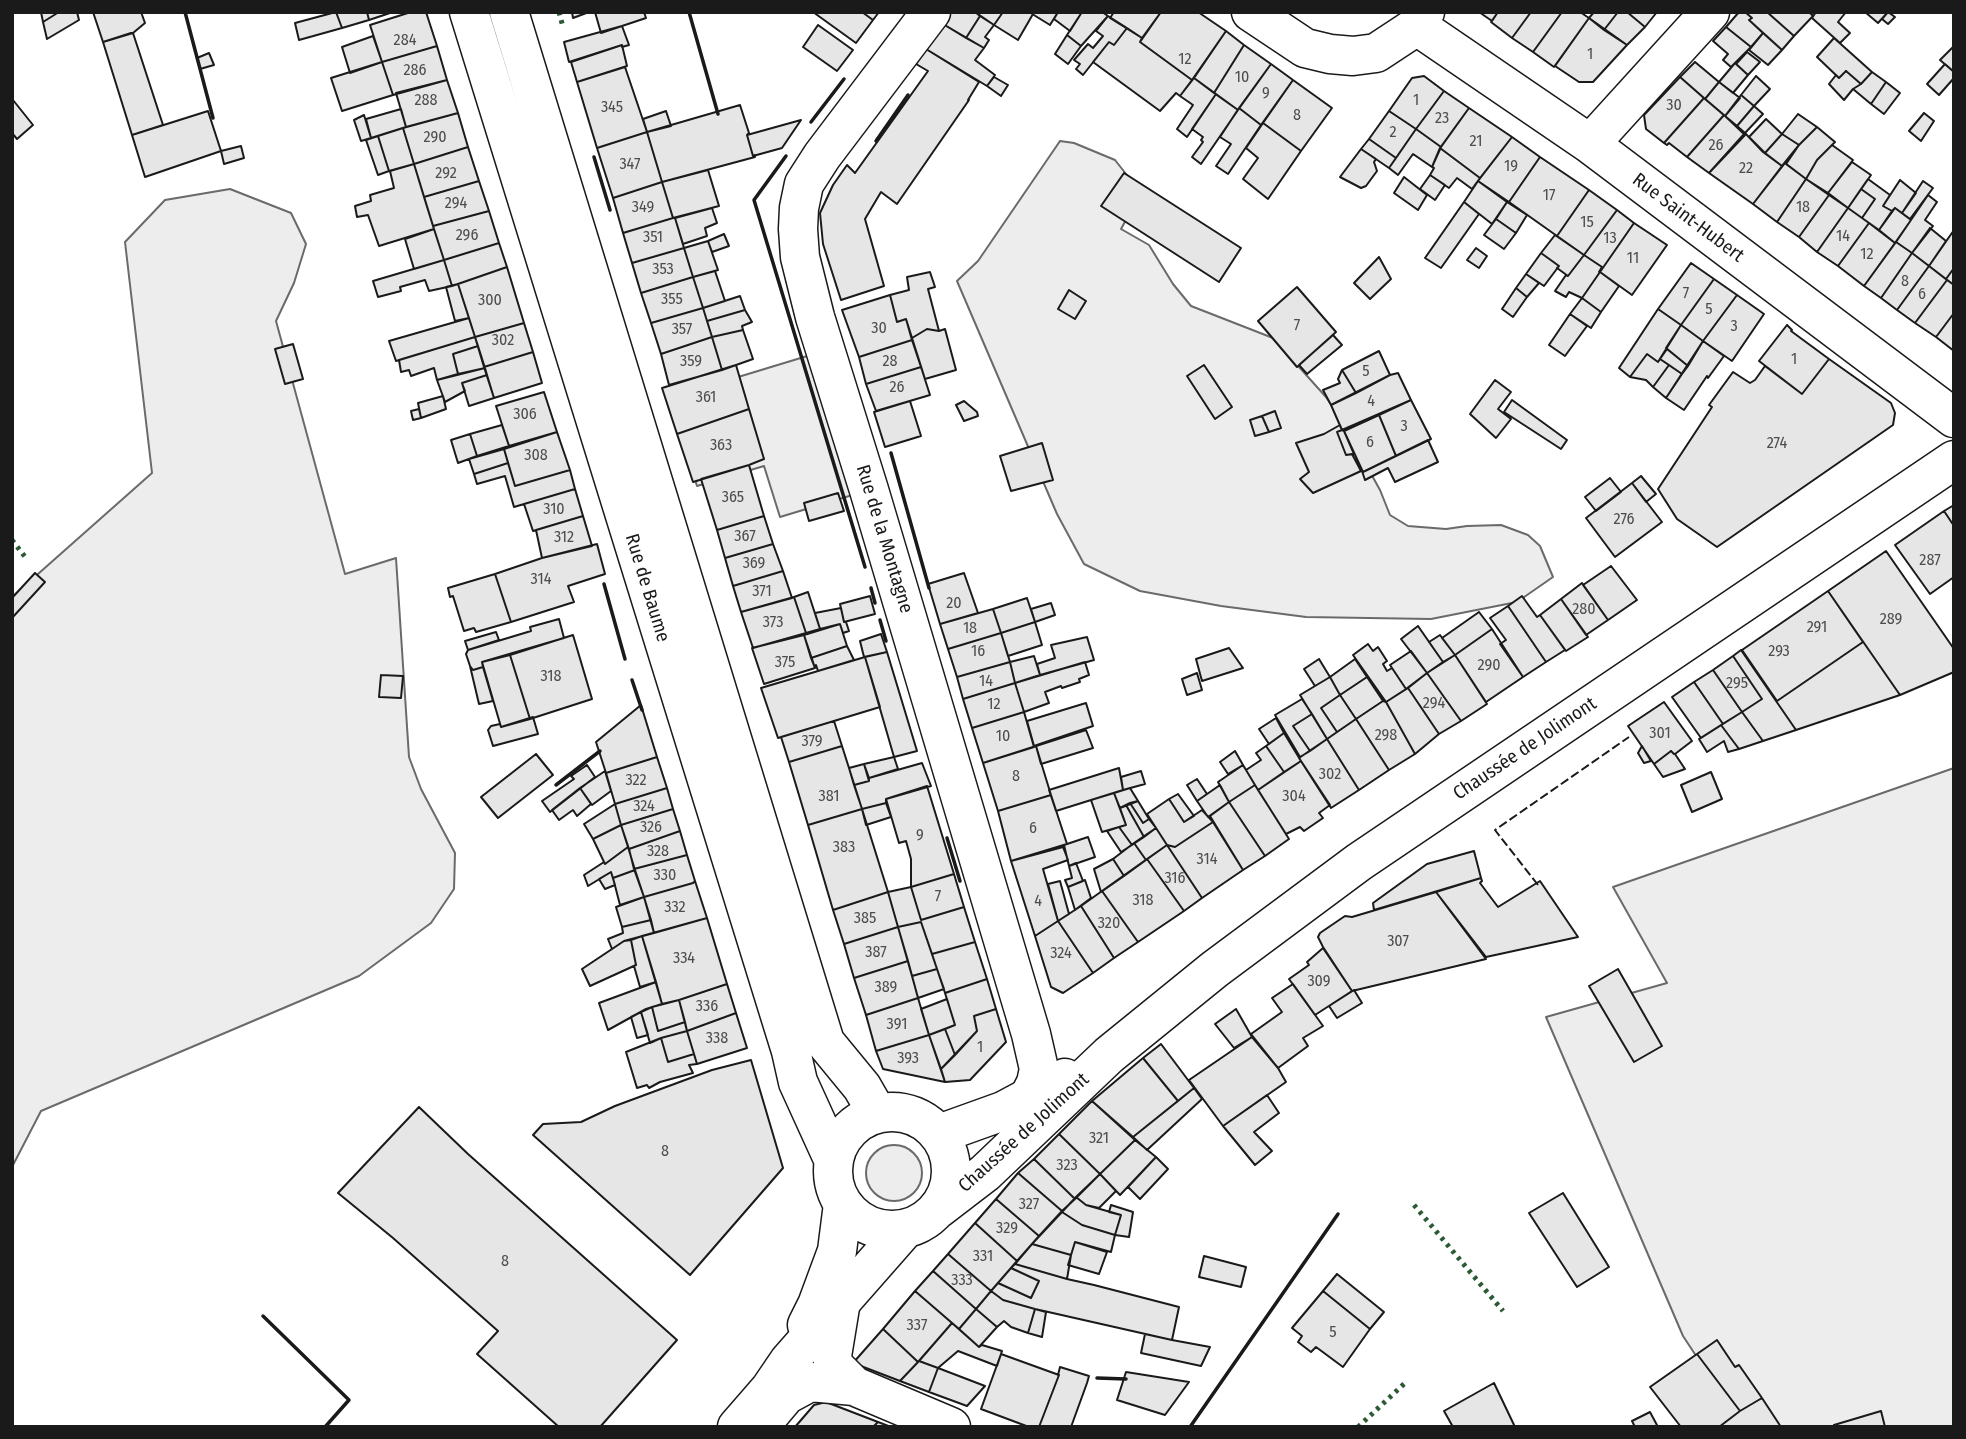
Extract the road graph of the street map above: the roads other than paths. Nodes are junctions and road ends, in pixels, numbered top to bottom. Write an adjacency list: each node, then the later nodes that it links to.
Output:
1 (469, 12): 14 (main road, Rue de Baume)
2 (509, 12): 12 (main road, Rue de Baume)
3 (931, 12): 11 (main road, Rue de la Montagne)
4 (1251, 12): 6 (main road)
5 (1710, 12): 7 (main road)
6 (1421, 19): 7 (main road, Rue Saint-Hubert)
7 (1590, 144): 8 (main road, Rue Saint-Hubert)
8 (1954, 418)
9 (1954, 460): 10 (main road, Chaussée de Jolimont)
10 (1109, 1055): 11 (main road, Chaussée de Jolimont); 16 (main road, Chaussée de Jolimont)
11 (1030, 1097): 13 (main road, Chaussée de Jolimont)
12 (877, 1113): 13 (main road); 14 (main road)
13 (939, 1134): 16 (main road)
14 (834, 1161): 15 (main road)
15 (843, 1204): 17 (main road); 19 (main road)
16 (938, 1209): 17 (main road)
17 (905, 1229): 18 (main road)
18 (841, 1301): 19 (main road); 20 (main road)
19 (789, 1361): 21 (main road)
20 (854, 1386): 22 (main road); 23 (main road)
21 (737, 1427)
22 (759, 1427)
23 (951, 1427)

